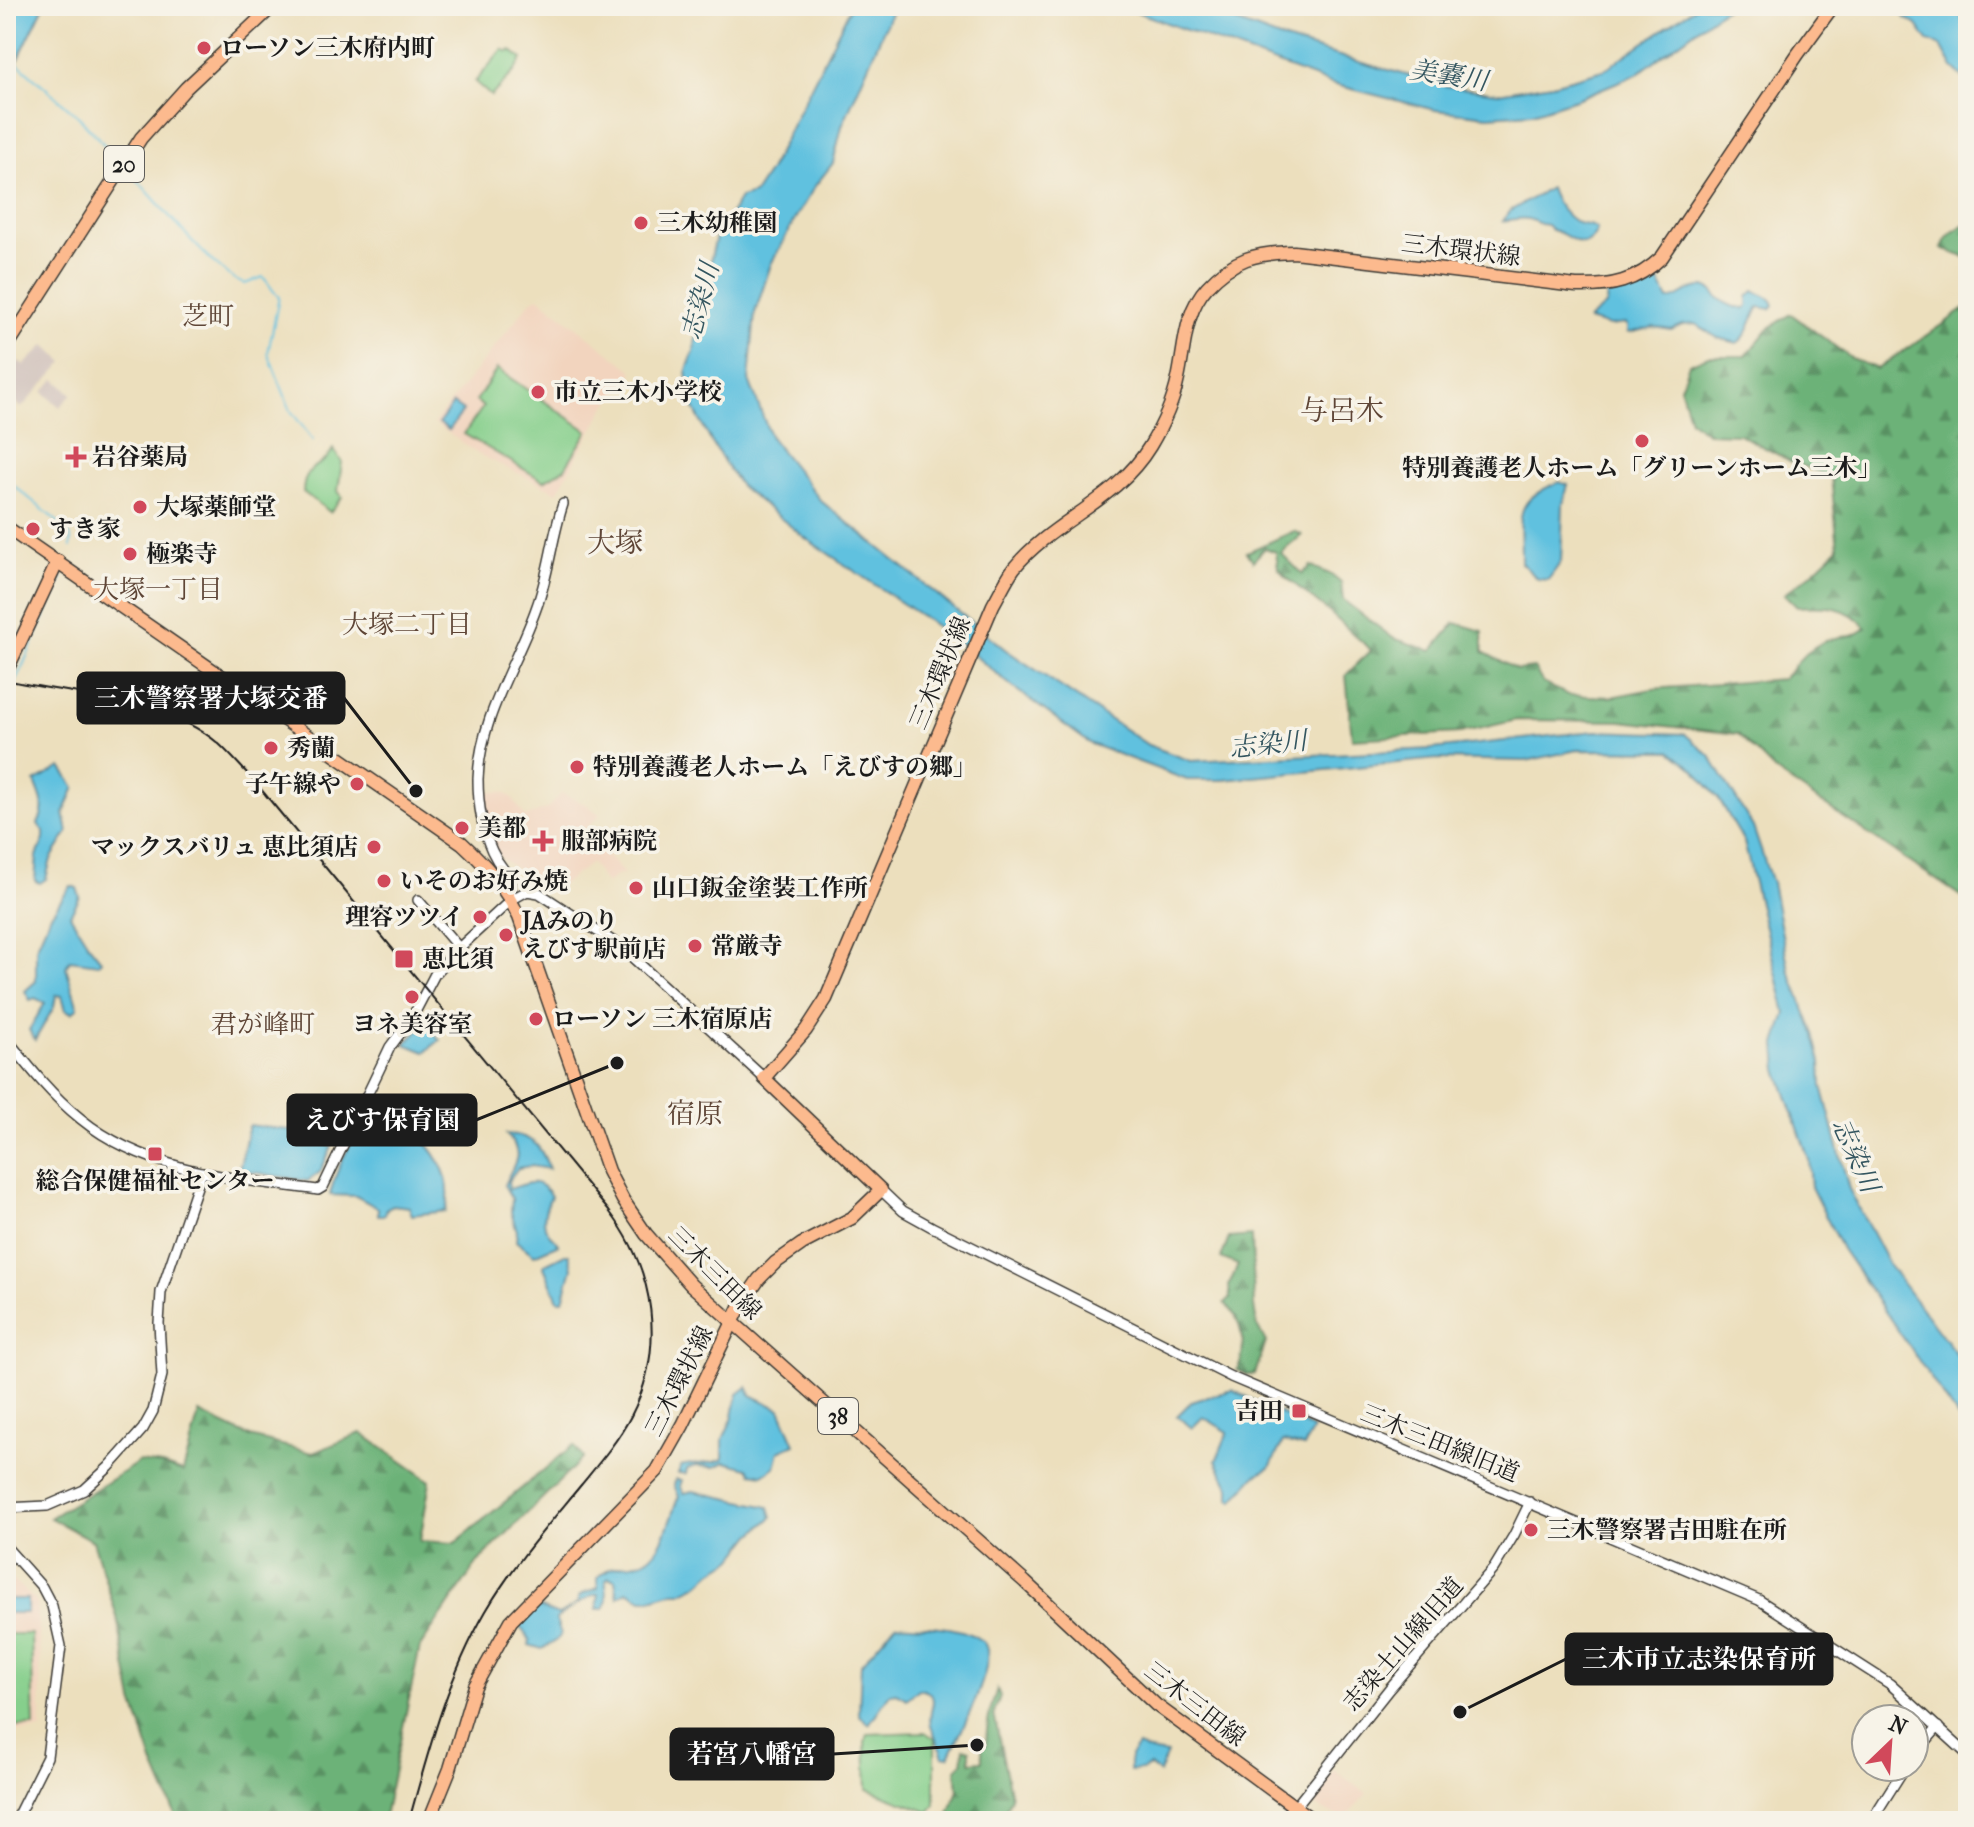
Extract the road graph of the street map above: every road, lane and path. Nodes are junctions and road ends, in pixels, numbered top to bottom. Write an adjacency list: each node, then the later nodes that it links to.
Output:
1 (273, 6): 3 (main road, 20)
2 (1833, 6): 12 (main road, 三木環状線)
3 (6, 348)
4 (563, 504): 9 (street)
5 (6, 527): 6 (main road, 三木三田線)
6 (58, 561): 7 (main road); 9 (main road, 三木三田線 / 38)
7 (6, 672)
8 (418, 900): 10 (street)
9 (511, 900): 10 (street); 12 (street); 15 (main road, 三木三田線 / 38)
10 (459, 948): 13 (street)
11 (6, 1038): 13 (street)
12 (764, 1078): 14 (main road)
13 (202, 1172): 17 (street)
14 (881, 1190): 15 (main road, 三木環状線); 16 (street, 三木三田線旧道)
15 (732, 1322): 23 (main road, 三木三田線 / 38); 25 (main road, 三木環状線)
16 (1530, 1502): 19 (street, 三木三田線旧道); 23 (street, 志染土山線旧道)
17 (6, 1508)
18 (6, 1547): 24 (street)
19 (1938, 1727): 20 (street); 21 (street, 三木三田線旧道)
20 (1930, 1736)
21 (1968, 1755)
22 (1895, 1783): 28 (street)
23 (1296, 1806): 26 (main road); 27 (main road, 三木三田線 / 38)
24 (15, 1821)
25 (429, 1821)
26 (1283, 1821)
27 (1314, 1821)
28 (1871, 1821)

